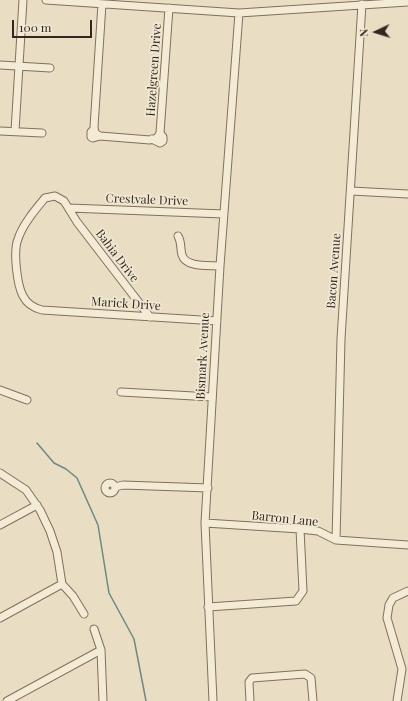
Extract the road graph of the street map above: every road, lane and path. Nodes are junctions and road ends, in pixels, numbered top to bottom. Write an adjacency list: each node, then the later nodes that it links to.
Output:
1 (23, 0): 10 (street)
2 (46, 0): 3 (street)
3 (80, 1): 5 (street)
4 (408, 2): 6 (street)
5 (102, 4): 7 (street); 7 (street, Hazelgreen Drive)
6 (362, 4): 8 (street); 15 (street, Bacon Avenue)
7 (164, 5): 8 (street)
8 (239, 13): 18 (street, Bismark Avenue)
9 (0, 65): 10 (street)
10 (18, 66): 11 (street); 13 (street)
11 (50, 68)
12 (0, 131): 13 (street)
13 (15, 131): 14 (street)
14 (42, 132)
15 (351, 191): 16 (street); 34 (street, Bacon Avenue)
16 (408, 194)
17 (69, 208): 18 (street, Crestvale Drive); 21 (street, Bahia Drive); 21 (street, Marick Drive)
18 (224, 214): 20 (street, Bismark Avenue)
19 (178, 236): 20 (street)
20 (220, 266): 22 (street, Bismark Avenue)
21 (150, 317): 22 (street, Marick Drive)
22 (217, 321): 25 (street, Bismark Avenue)
23 (0, 390): 26 (street)
24 (121, 392): 25 (street)
25 (212, 397): 29 (street, Bismark Avenue)
26 (27, 400)
27 (0, 473): 30 (street)
28 (115, 487): 29 (street)
29 (208, 488): 31 (street, Bismark Avenue)
30 (37, 506): 32 (street); 36 (street)
31 (205, 523): 33 (street, Barron Lane); 38 (street, Bismark Avenue)
32 (0, 524)
33 (300, 529): 34 (street, Barron Lane); 38 (street)
34 (336, 540): 35 (street, Barron Lane)
35 (408, 545)
36 (62, 584): 39 (street); 40 (street)
37 (408, 591): 48 (street)
38 (208, 607): 45 (street, Bismark Avenue)
39 (84, 614)
40 (0, 618)
41 (94, 629): 42 (street)
42 (101, 650): 43 (street); 44 (street)
43 (7, 701)
44 (103, 701)
45 (213, 701)
46 (250, 701): 47 (street)
47 (313, 701)
48 (396, 701)

